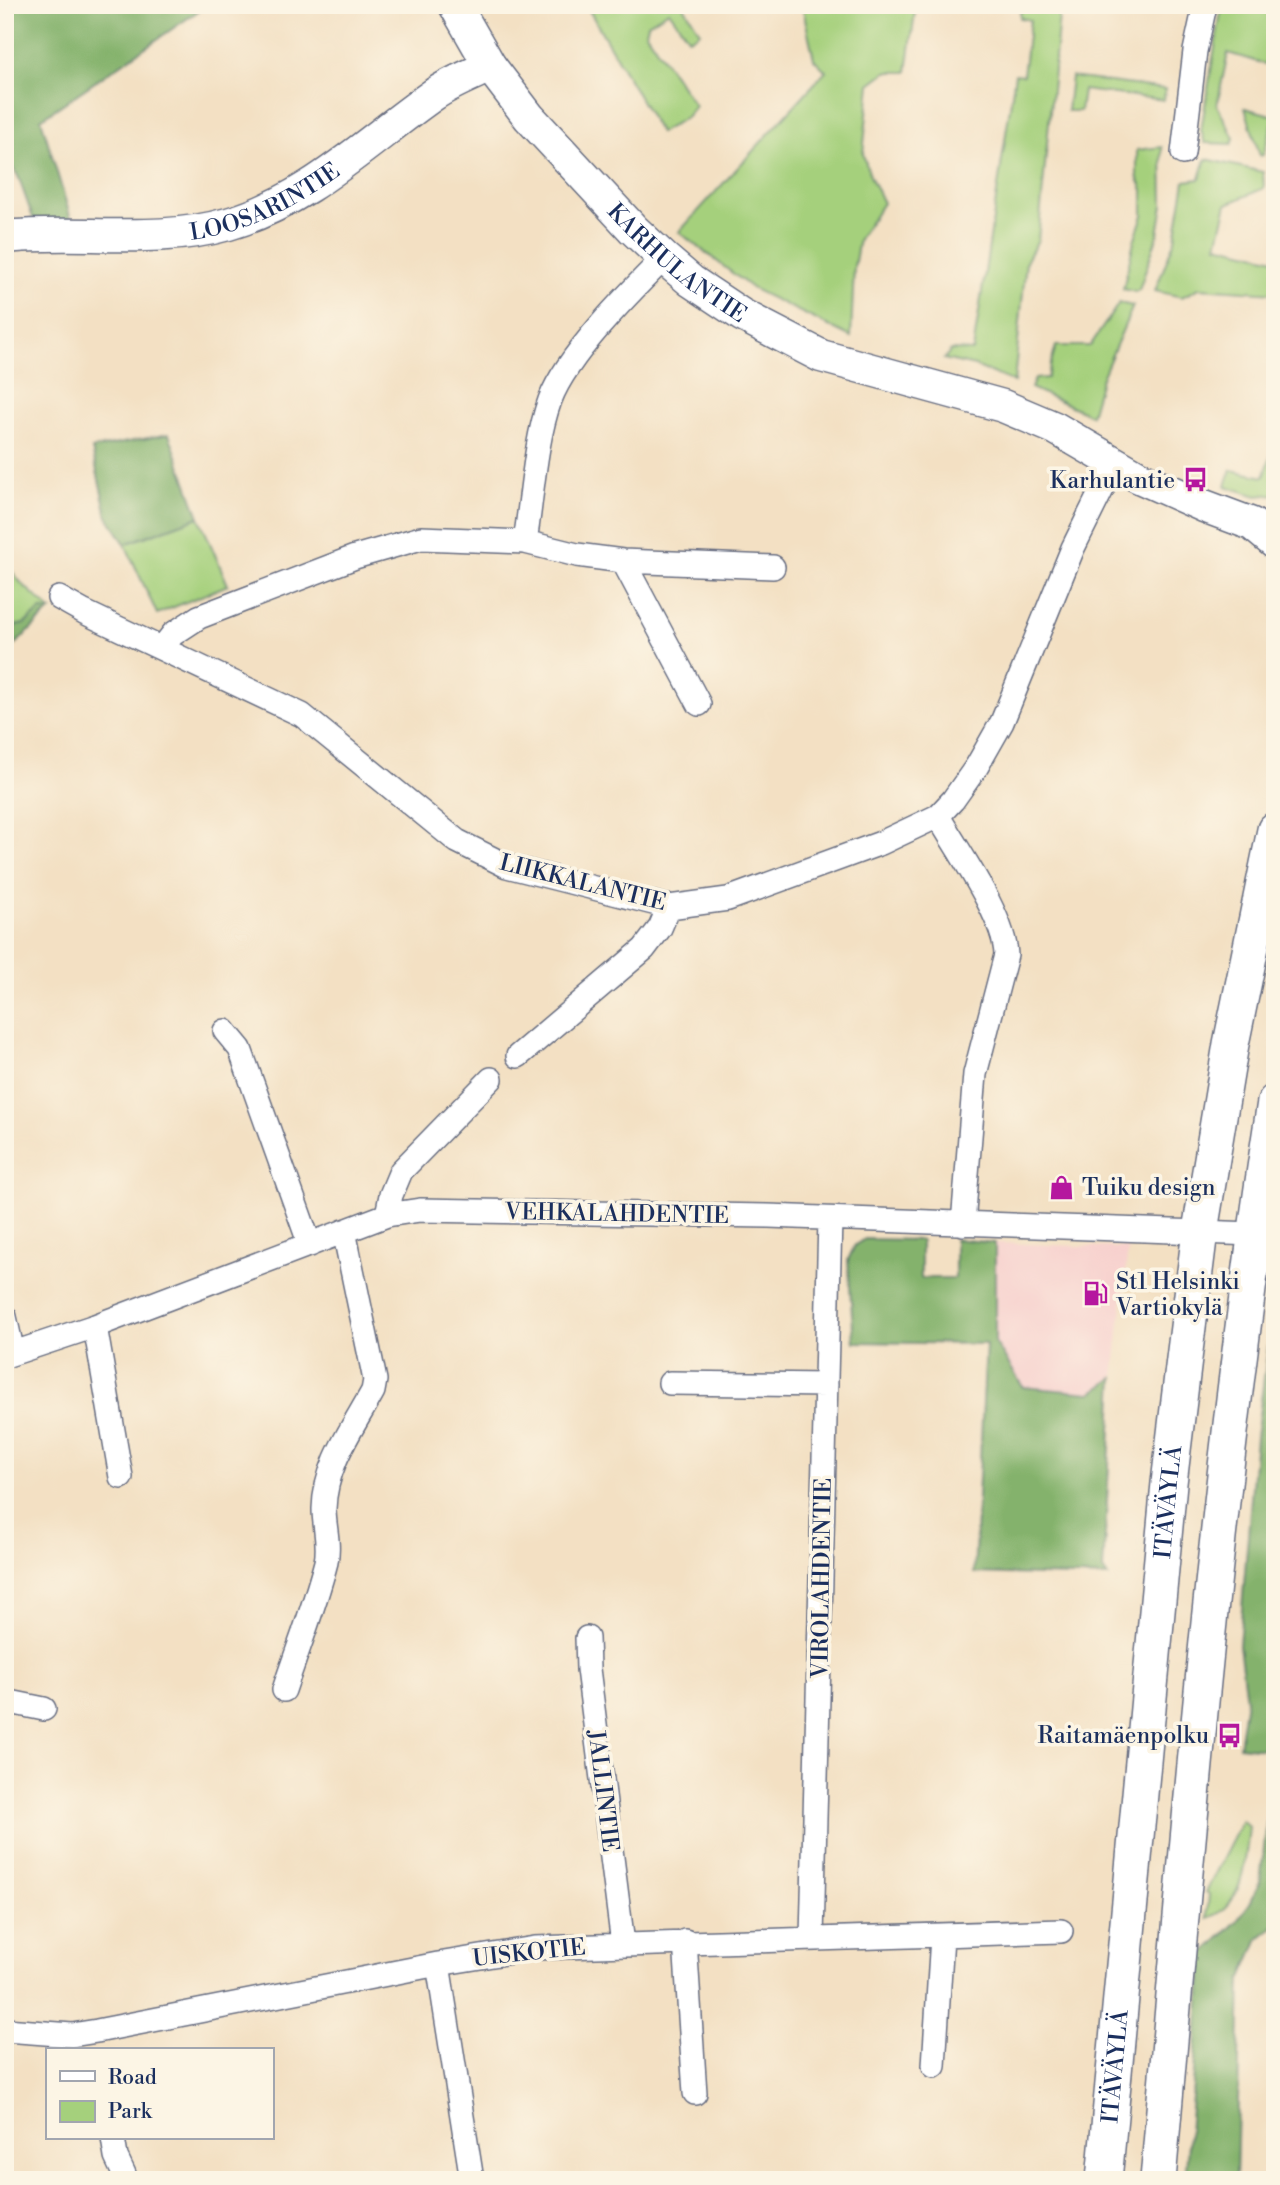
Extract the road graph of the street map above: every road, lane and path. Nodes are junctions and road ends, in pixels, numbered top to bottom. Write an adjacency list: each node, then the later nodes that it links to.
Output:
1 (455, 5): 3 (main road, KARHULANTIE)
2 (1205, 5): 4 (street)
3 (490, 65): 5 (main road, LOOSARINTIE); 6 (main road, KARHULANTIE)
4 (1184, 153)
5 (5, 237)
6 (664, 258): 7 (main road, KARHULANTIE); 9 (street)
7 (1115, 463): 8 (main road, KARHULANTIE); 15 (street, LIIKKALANTIE)
8 (1267, 529)
9 (525, 542): 10 (street); 13 (street)
10 (623, 561): 11 (street); 14 (street)
11 (773, 567)
12 (59, 598): 13 (street, LIIKKALANTIE)
13 (162, 648): 17 (street, LIIKKALANTIE)
14 (699, 704)
15 (938, 816): 17 (street, LIIKKALANTIE); 24 (street)
16 (1275, 830): 26 (main road, ITÄVÄYLÄ)
17 (669, 907): 19 (street)
18 (225, 1031): 28 (street)
19 (518, 1056)
20 (491, 1079): 22 (street)
21 (1275, 1102): 27 (main road)
22 (387, 1215): 23 (street, VEHKALAHDENTIE); 25 (street, VEHKALAHDENTIE)
23 (830, 1219): 24 (street, VEHKALAHDENTIE); 33 (street, VIROLAHDENTIE)
24 (963, 1224): 26 (street, VEHKALAHDENTIE)
25 (344, 1231): 28 (street, VEHKALAHDENTIE); 36 (street)
26 (1200, 1231): 27 (street, VEHKALAHDENTIE); 52 (main road, ITÄVÄYLÄ)
27 (1254, 1234): 53 (main road)
28 (310, 1245): 30 (street, VEHKALAHDENTIE)
29 (5, 1317): 31 (street)
30 (95, 1326): 31 (street, VEHKALAHDENTIE); 34 (street)
31 (9, 1354)
32 (670, 1383): 33 (street)
33 (826, 1385): 41 (street, VIROLAHDENTIE)
34 (121, 1477)
35 (587, 1638): 43 (street, JALLINTIE)
36 (285, 1690)
37 (5, 1700): 38 (street)
38 (44, 1709)
39 (1061, 1931): 40 (street, UISKOTIE)
40 (942, 1936): 41 (street, UISKOTIE); 47 (street)
41 (813, 1938): 42 (street, UISKOTIE)
42 (685, 1941): 43 (street, UISKOTIE); 48 (street)
43 (623, 1944): 44 (street, UISKOTIE)
44 (438, 1964): 46 (street, UISKOTIE); 51 (street)
45 (5, 2030): 46 (street, UISKOTIE)
46 (99, 2041)
47 (934, 2066)
48 (695, 2093)
49 (113, 2140): 50 (street)
50 (124, 2174)
51 (472, 2180)
52 (1104, 2180)
53 (1158, 2180)

